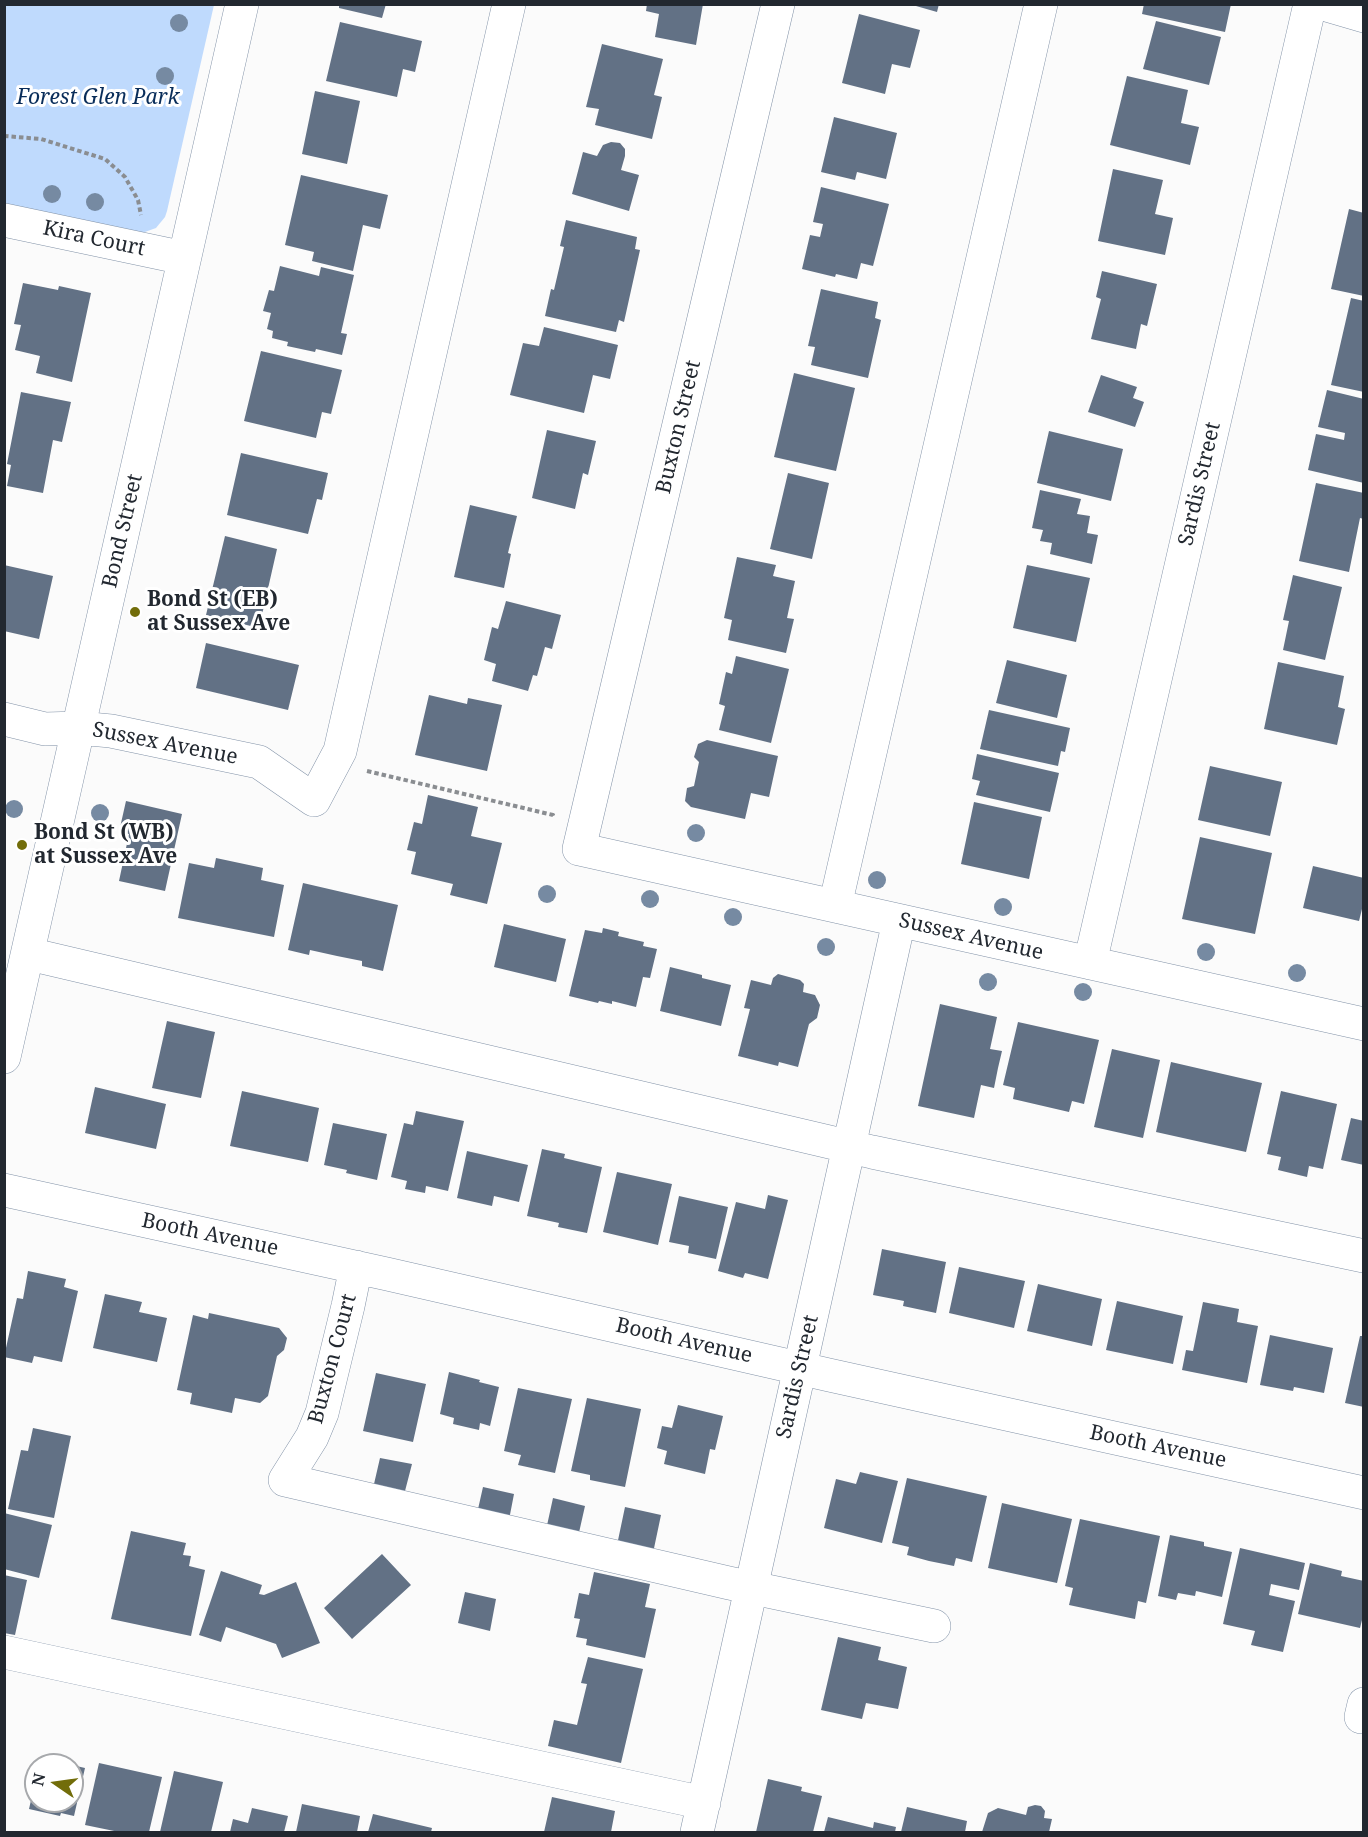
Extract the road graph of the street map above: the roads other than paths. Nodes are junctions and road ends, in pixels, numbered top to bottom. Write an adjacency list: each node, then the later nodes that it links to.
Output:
1 (242, 4): 9 (street, Bond Street)
2 (509, 4): 11 (street, Sussex Avenue)
3 (778, 4): 12 (street, Buxton Street)
4 (1041, 4): 13 (street)
5 (1310, 4): 16 (street, Sardis Street)
6 (1323, 4): 7 (street)
7 (1364, 16)
8 (4, 220): 9 (street, Kira Court)
9 (184, 258): 11 (street, Bond Street)
10 (4, 719): 11 (street, Sussex Avenue)
11 (79, 728): 15 (street, Bond Street)
12 (579, 849): 13 (street, Sussex Avenue)
13 (835, 906): 14 (street, Sussex Avenue)
14 (899, 921): 16 (street, Sussex Avenue); 19 (street, Sardis Street)
15 (28, 954): 18 (street, Bond Street); 19 (street)
16 (1090, 963): 17 (street, Sussex Avenue)
17 (1364, 1024)
18 (4, 1057)
19 (849, 1147): 21 (street); 23 (street, Sardis Street)
20 (4, 1190): 22 (street, Booth Avenue)
21 (1364, 1256)
22 (356, 1267): 23 (street, Booth Avenue); 25 (street, Buxton Court)
23 (800, 1368): 24 (street, Booth Avenue); 25 (street, Sardis Street)
24 (1364, 1493)
25 (752, 1587): 26 (street); 28 (street, Sardis Street)
26 (934, 1626)
27 (4, 1652): 28 (street)
28 (700, 1818)

